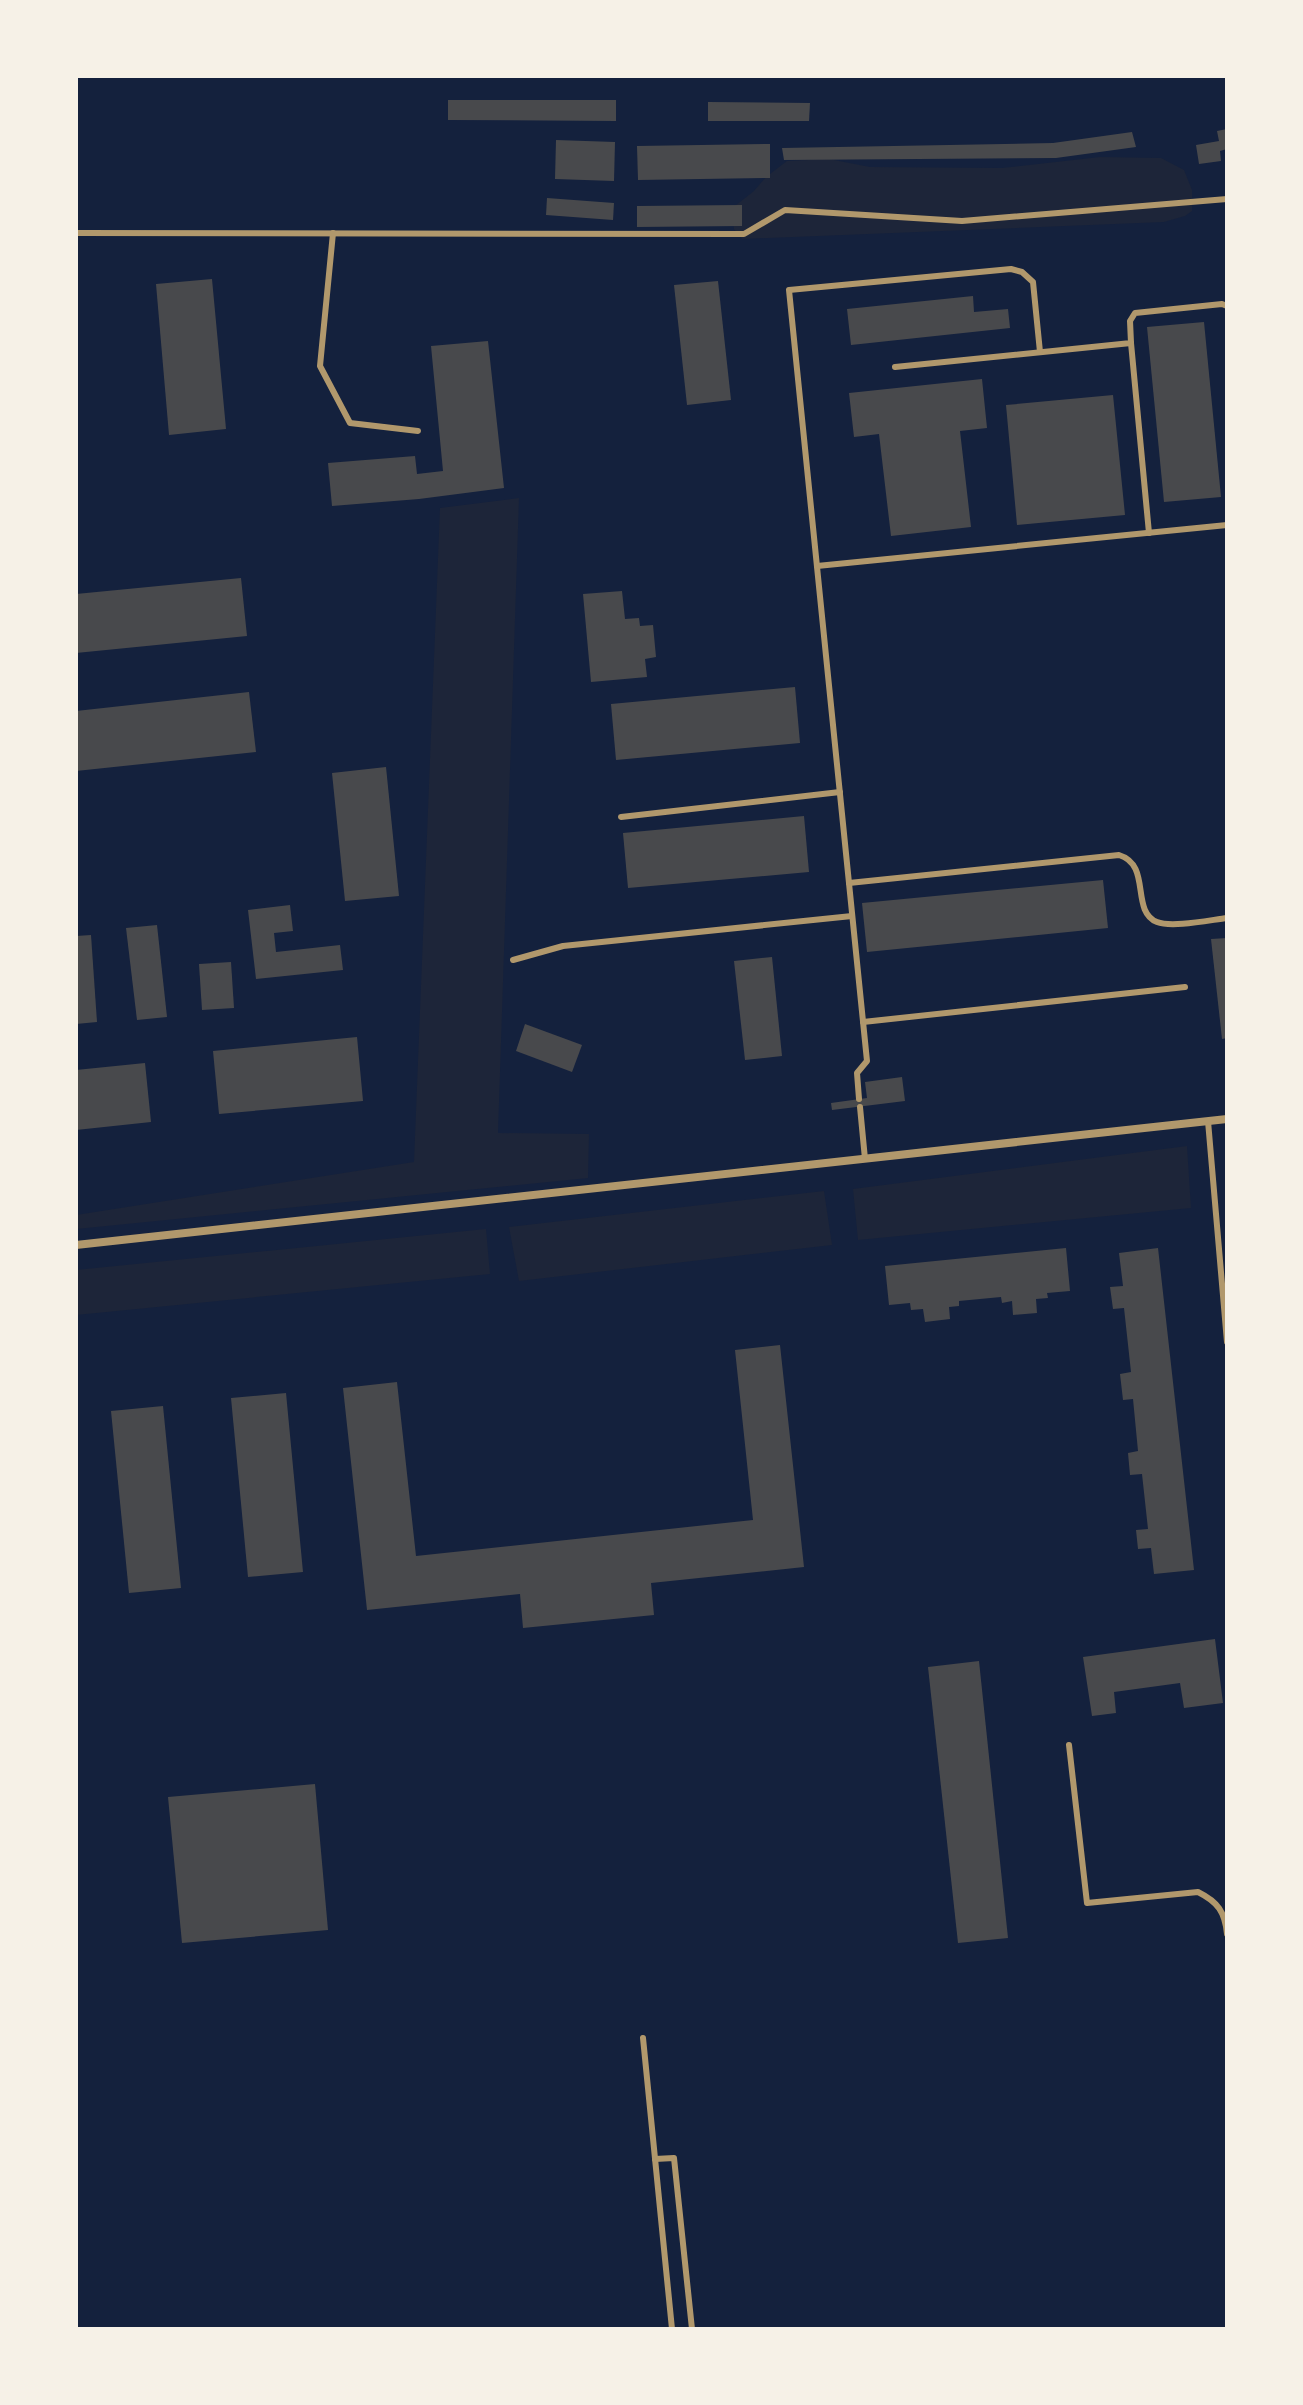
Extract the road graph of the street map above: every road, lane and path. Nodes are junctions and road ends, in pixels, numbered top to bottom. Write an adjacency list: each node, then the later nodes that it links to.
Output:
1 (1227, 199): 3 (lane)
2 (76, 233): 3 (lane)
3 (333, 233): 8 (lane)
4 (1227, 306): 5 (lane)
5 (1131, 343): 6 (lane); 10 (lane)
6 (1040, 352): 7 (lane); 11 (lane)
7 (895, 367)
8 (418, 431)
9 (1227, 525): 10 (lane)
10 (1149, 533): 11 (lane)
11 (817, 566): 12 (lane)
12 (840, 792): 13 (lane); 14 (lane)
13 (621, 817)
14 (849, 883): 15 (lane); 16 (lane)
15 (852, 916): 17 (lane); 19 (lane)
16 (1227, 918)
17 (513, 960)
18 (1185, 987): 19 (lane)
19 (863, 1022): 22 (lane)
20 (1227, 1119): 21 (street)
21 (1208, 1121): 22 (street); 24 (lane)
22 (865, 1159): 23 (street)
23 (76, 1245)
24 (1227, 1342)
25 (1069, 1745): 26 (lane)
26 (1227, 1934)
27 (643, 2038): 28 (lane)
28 (655, 2159): 29 (lane); 30 (lane)
29 (672, 2329)
30 (692, 2329)

